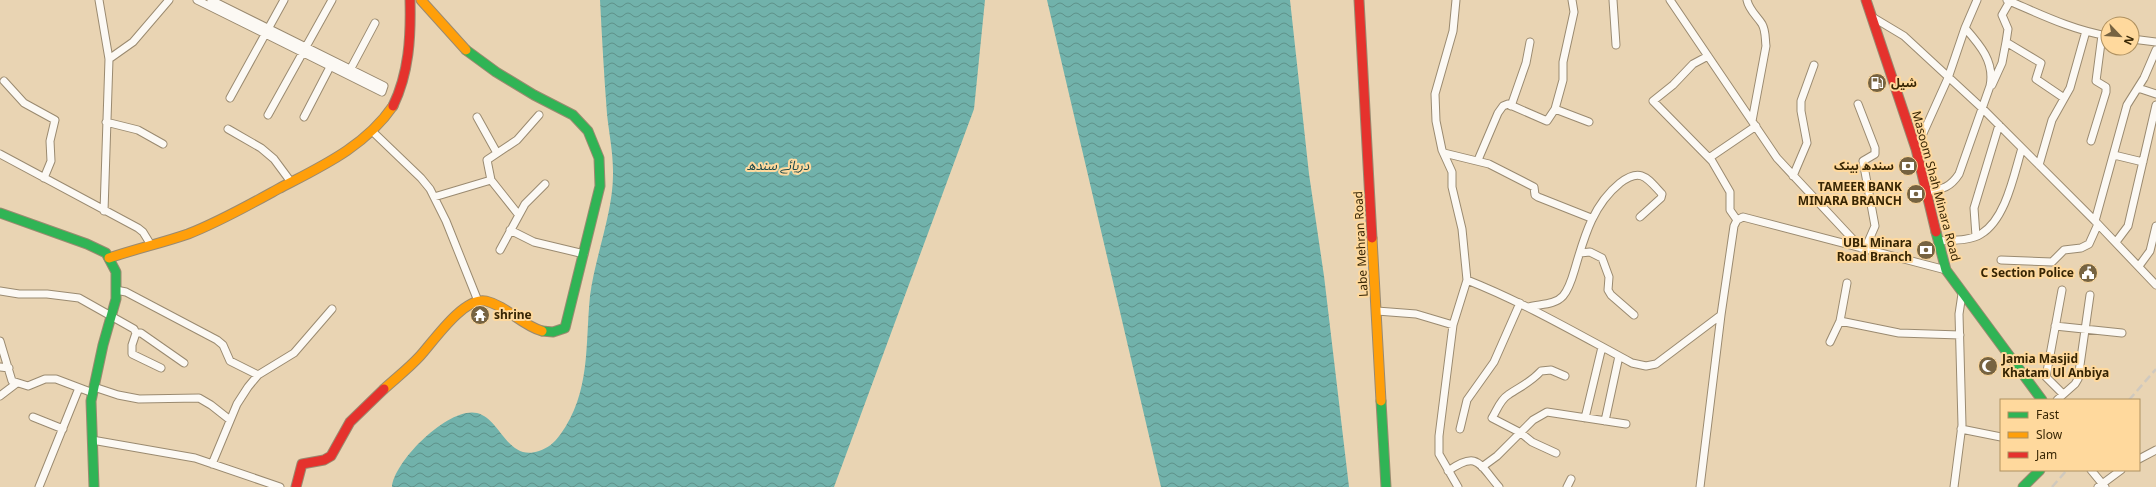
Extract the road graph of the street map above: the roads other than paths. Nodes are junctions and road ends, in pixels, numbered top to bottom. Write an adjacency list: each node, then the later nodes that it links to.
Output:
1 (99, 0): 33 (street)
2 (169, 0): 33 (street)
3 (197, 0): 21 (street)
4 (211, 0): 21 (street)
5 (284, 0): 21 (street)
6 (332, 0): 30 (street)
7 (410, 0): 59 (street)
8 (421, 0): 95 (street)
9 (1360, 0): 112 (street, Labe Mehran Road)
10 (1456, 0): 65 (street)
11 (1572, 0): 47 (street)
12 (1613, 0): 28 (street)
13 (1670, 0): 32 (street)
14 (1747, 0): 55 (street)
15 (1866, 0): 18 (street, Masoom Shah Minara Road)
16 (1977, 0): 20 (street)
17 (2008, 1): 22 (street); 26 (street)
18 (1874, 18): 37 (street); 63 (street, Masoom Shah Minara Road)
19 (375, 23): 36 (street)
20 (1964, 28): 37 (street); 39 (street)
21 (267, 31): 30 (street); 42 (street)
22 (2086, 31): 23 (street); 43 (street)
23 (2100, 34)
24 (2140, 40): 27 (street)
25 (1530, 42): 46 (street)
26 (2006, 42): 39 (street); 43 (street)
27 (2156, 42)
28 (1616, 45)
29 (2100, 49): 60 (street)
30 (304, 50): 34 (street); 49 (street)
31 (2156, 50): 40 (street)
32 (1708, 56): 55 (street); 68 (street)
33 (109, 59): 53 (street)
34 (331, 64): 36 (street); 36 (street); 52 (street)
35 (1814, 65): 72 (street)
36 (350, 70)
37 (1948, 78): 48 (street); 63 (street)
38 (4, 81): 73 (street)
39 (1990, 86): 48 (street)
40 (2138, 88): 41 (street); 67 (street)
41 (2156, 94)
42 (230, 98)
43 (2064, 98): 71 (street)
44 (1858, 104): 92 (street)
45 (2156, 105): 56 (street)
46 (1510, 106): 47 (street); 69 (street)
47 (1555, 109): 54 (street)
48 (1983, 109): 57 (street); 77 (street)
49 (268, 114)
50 (539, 115): 64 (street)
51 (477, 116): 64 (street)
52 (304, 117)
53 (106, 122): 61 (street); 79 (street)
54 (1589, 122)
55 (1754, 124): 68 (street); 72 (street)
56 (2153, 124): 70 (street)
57 (1999, 126): 62 (street); 88 (street)
58 (228, 130): 75 (street)
59 (372, 131): 75 (street); 78 (street)
60 (2091, 141)
61 (163, 144)
62 (2022, 148): 71 (street); 88 (street)
63 (1916, 149): 77 (street, Masoom Shah Minara Road)
64 (497, 153): 74 (street)
65 (1444, 153): 69 (street); 100 (street)
66 (0, 154): 73 (street)
67 (2114, 155): 70 (street); 85 (street)
68 (1709, 158): 84 (street)
69 (1478, 160): 83 (street)
70 (2143, 162): 90 (street)
71 (2039, 165): 85 (street)
72 (1793, 176): 92 (street)
73 (44, 178): 79 (street)
74 (492, 180): 78 (street); 81 (street)
75 (291, 182): 91 (street)
76 (545, 184): 81 (street)
77 (1926, 192): 89 (street, Masoom Shah Minara Road)
78 (434, 197): 108 (street)
79 (104, 211): 91 (street)
80 (0, 213): 96 (street)
81 (518, 214): 87 (street)
82 (1640, 217): 83 (street)
83 (1591, 218): 94 (street)
84 (1737, 220): 92 (street); 114 (street)
85 (2097, 223): 90 (street); 97 (street)
86 (2156, 226): 98 (street)
87 (510, 230): 93 (street); 95 (street)
88 (1976, 236): 89 (street)
89 (1939, 241): 99 (street, Masoom Shah Minara Road)
90 (2116, 242): 98 (street)
91 (151, 245): 96 (street)
92 (1863, 249): 99 (street)
93 (500, 250)
94 (1580, 253): 110 (street); 113 (street)
95 (584, 254): 108 (street)
96 (109, 258): 103 (street)
97 (2002, 260)
98 (2139, 266): 102 (street)
99 (1946, 270): 106 (street, Masoom Shah Minara Road)
100 (1467, 280): 109 (street); 117 (street)
101 (1847, 283): 116 (street)
102 (2156, 285)
103 (116, 290): 115 (street); 131 (street)
104 (2062, 290): 118 (street)
105 (0, 291): 115 (street)
106 (1962, 294): 122 (street); 138 (street, Masoom Shah Minara Road)
107 (2090, 296): 119 (street)
108 (478, 301): 165 (street)
109 (1520, 303): 110 (street); 146 (street)
110 (1529, 307): 125 (street)
111 (332, 309): 131 (street)
112 (1376, 311): 117 (street); 166 (street, Labe Mehran Road)
113 (1634, 315)
114 (1721, 315): 126 (street); 170 (street)
115 (111, 316): 120 (street); 135 (street)
116 (1840, 320): 122 (street); 124 (street)
117 (1454, 325): 156 (street)
118 (2055, 326): 119 (street); 136 (street)
119 (2085, 329): 121 (street); 136 (street)
120 (136, 333): 127 (street); 130 (street)
121 (2122, 333)
122 (1960, 335): 147 (street)
123 (0, 341): 129 (street)
124 (1830, 342)
125 (1602, 347): 126 (street); 141 (street)
126 (1619, 356): 143 (street)
127 (184, 363)
128 (0, 367): 129 (street)
129 (9, 368): 133 (street)
130 (161, 368)
131 (258, 375): 142 (street)
132 (1565, 376): 148 (street)
133 (17, 383): 134 (street); 137 (street)
134 (80, 388): 135 (street); 145 (street)
135 (93, 390): 142 (street); 150 (street)
136 (2063, 394): 139 (street)
137 (0, 396)
138 (2041, 399)
139 (2058, 399)
140 (33, 417): 145 (street)
141 (1585, 418): 143 (street); 148 (street)
142 (230, 420): 154 (street)
143 (1605, 421): 144 (street)
144 (1626, 424)
145 (63, 429): 162 (street)
146 (1460, 429)
147 (1961, 429): 149 (street); 171 (street)
148 (1521, 433): 152 (street); 155 (street)
149 (2000, 437)
150 (92, 440): 154 (street); 163 (street)
151 (2155, 451): 153 (street)
152 (1556, 453)
153 (2140, 458)
154 (212, 464): 164 (street)
155 (1482, 467): 156 (street); 168 (street)
156 (1448, 471): 167 (street)
157 (2039, 471): 172 (street)
158 (2091, 471): 161 (street)
159 (2120, 471): 161 (street)
160 (1571, 479): 169 (street)
161 (2102, 486)
162 (39, 487)
163 (94, 487)
164 (280, 487)
165 (296, 487)
166 (1386, 487)
167 (1458, 487)
168 (1499, 487)
169 (1567, 487)
170 (1700, 487)
171 (1954, 487)
172 (2023, 487)

